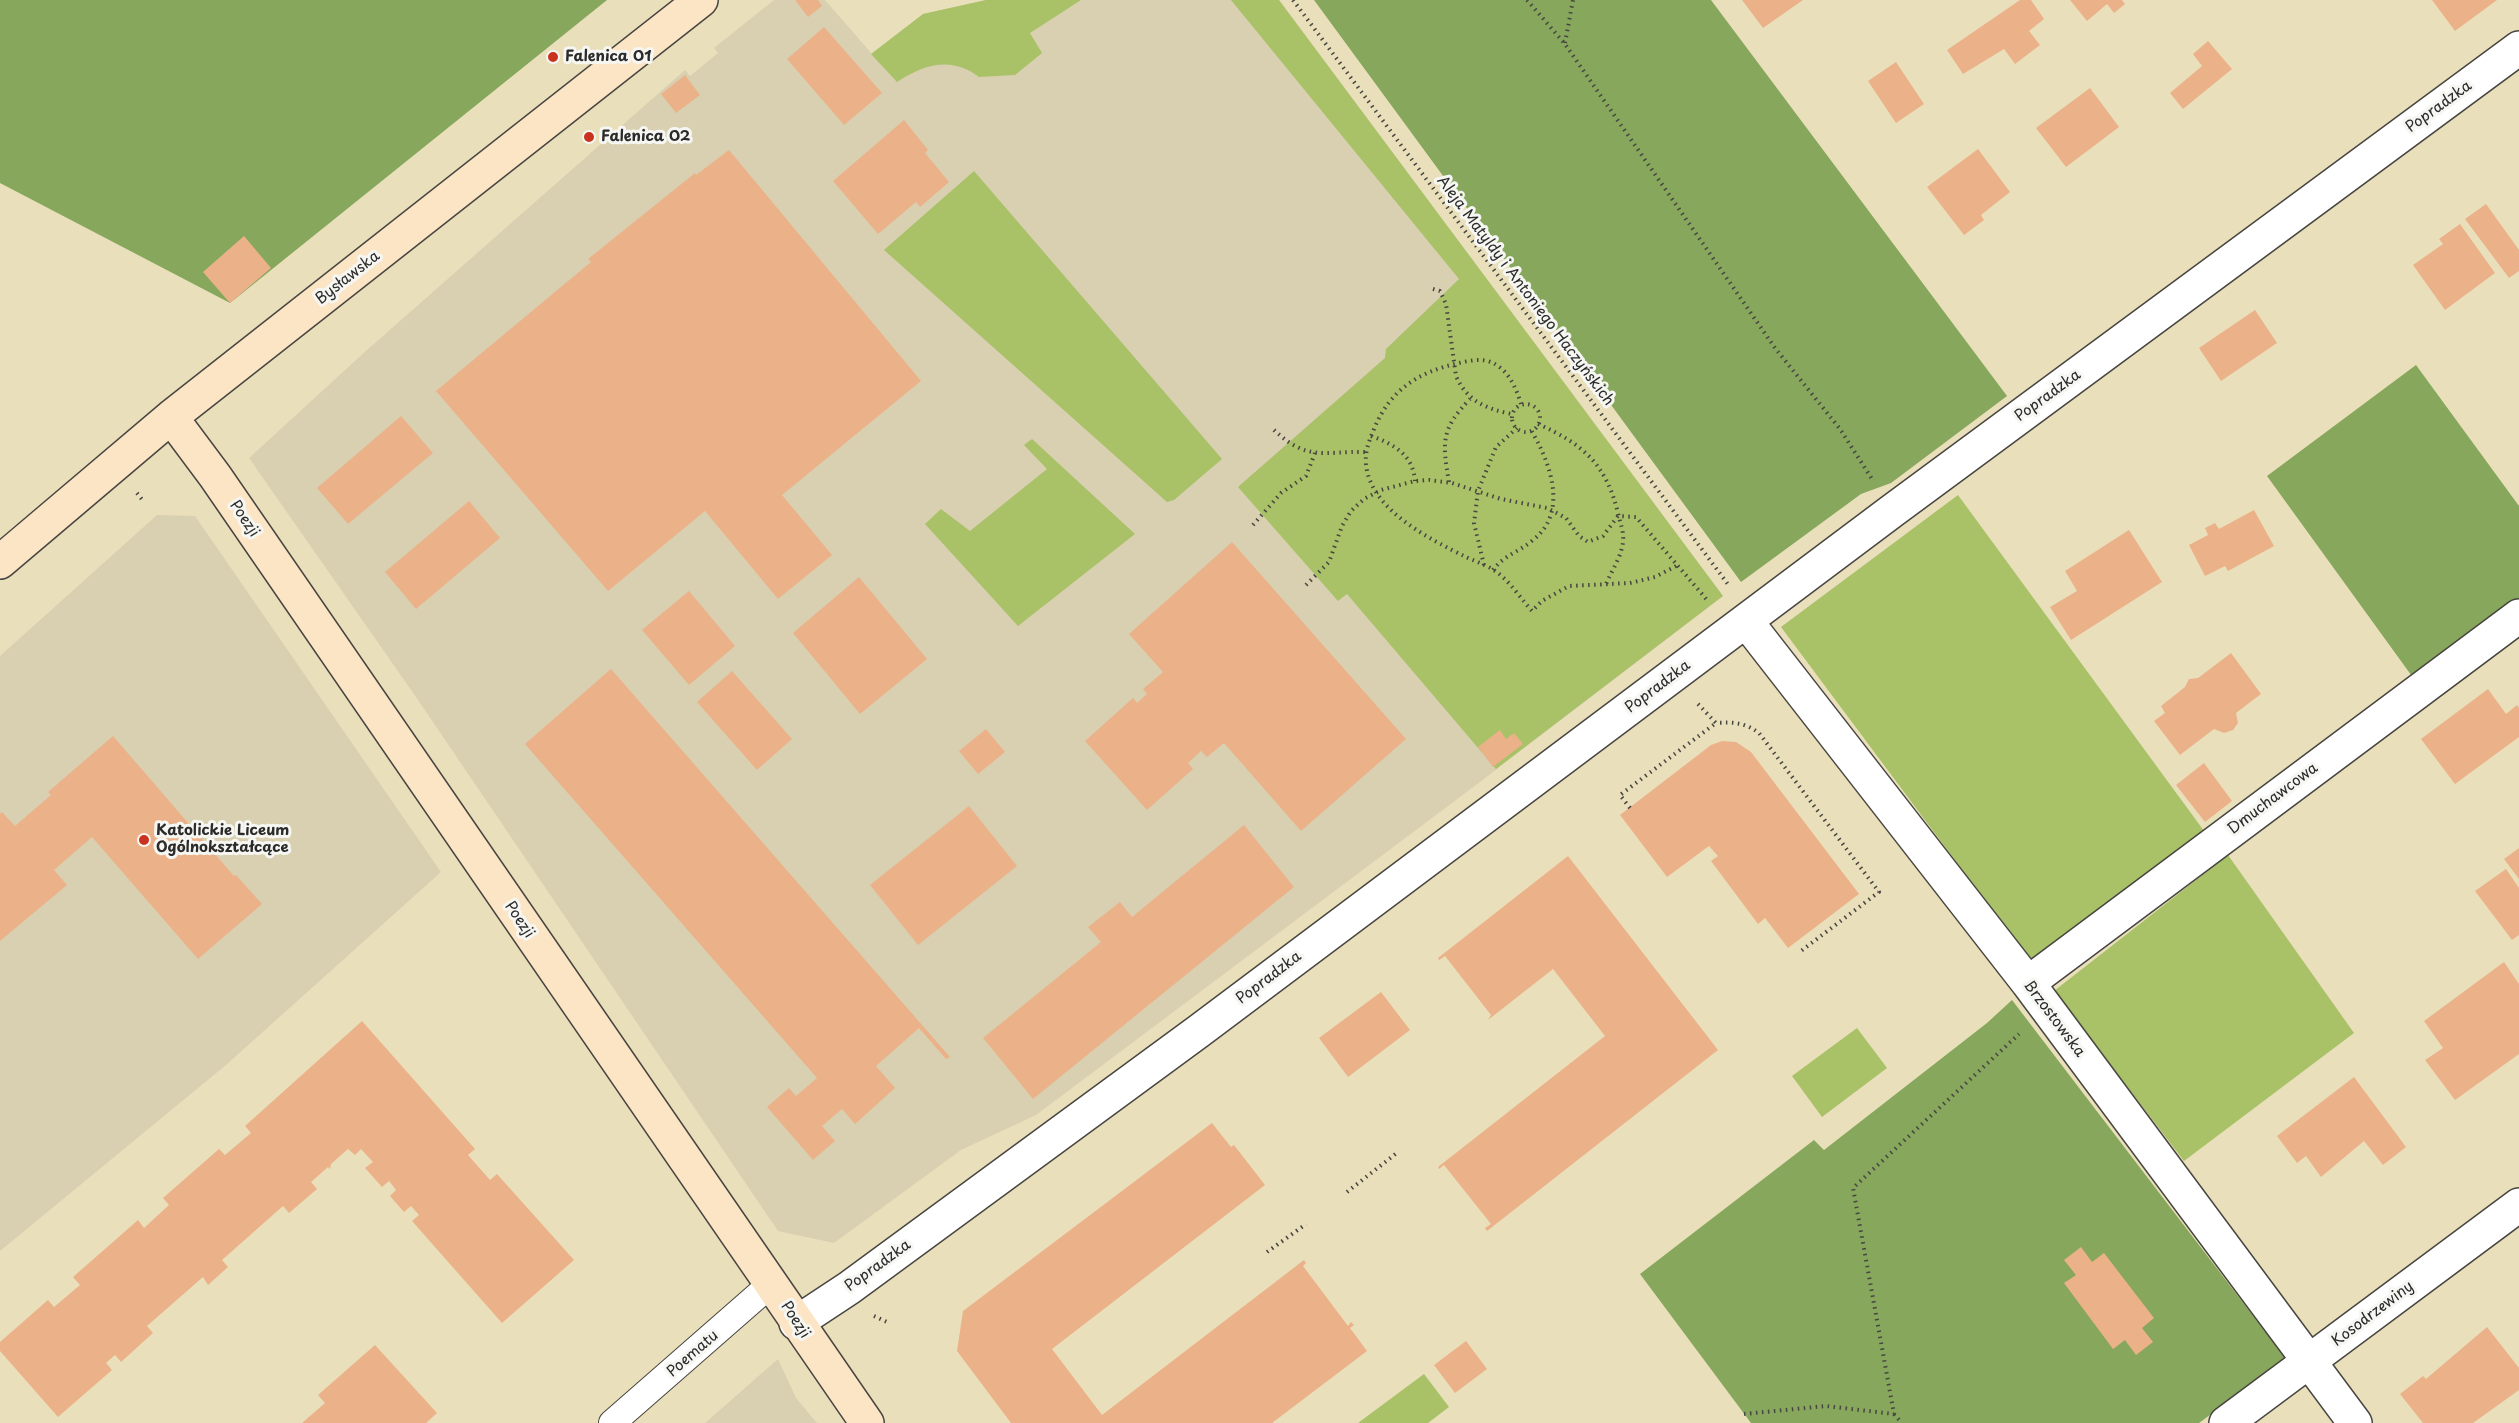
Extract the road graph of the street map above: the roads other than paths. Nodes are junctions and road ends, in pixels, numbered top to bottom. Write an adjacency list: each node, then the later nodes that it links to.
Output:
1 (701, 0): 3 (street, Bysławska)
2 (2519, 48): 5 (street, Popradzka)
3 (171, 417): 4 (street, Bysławska); 9 (street, Poezji)
4 (0, 562)
5 (1741, 608): 7 (street, Brzostowska); 10 (street, Popradzka)
6 (2519, 616): 7 (street, Dmuchawcowa)
7 (2028, 983): 11 (street, Brzostowska)
8 (2519, 1205): 11 (street, Kosodrzewiny)
9 (772, 1283): 10 (street, Poezji); 12 (lane, Poematu)
10 (796, 1323): 13 (street, Poezji)
11 (2309, 1362): 14 (street, Kosodrzewiny); 15 (street, Brzostowska)
12 (612, 1423)
13 (867, 1423)
14 (2226, 1423)
15 (2355, 1423)

